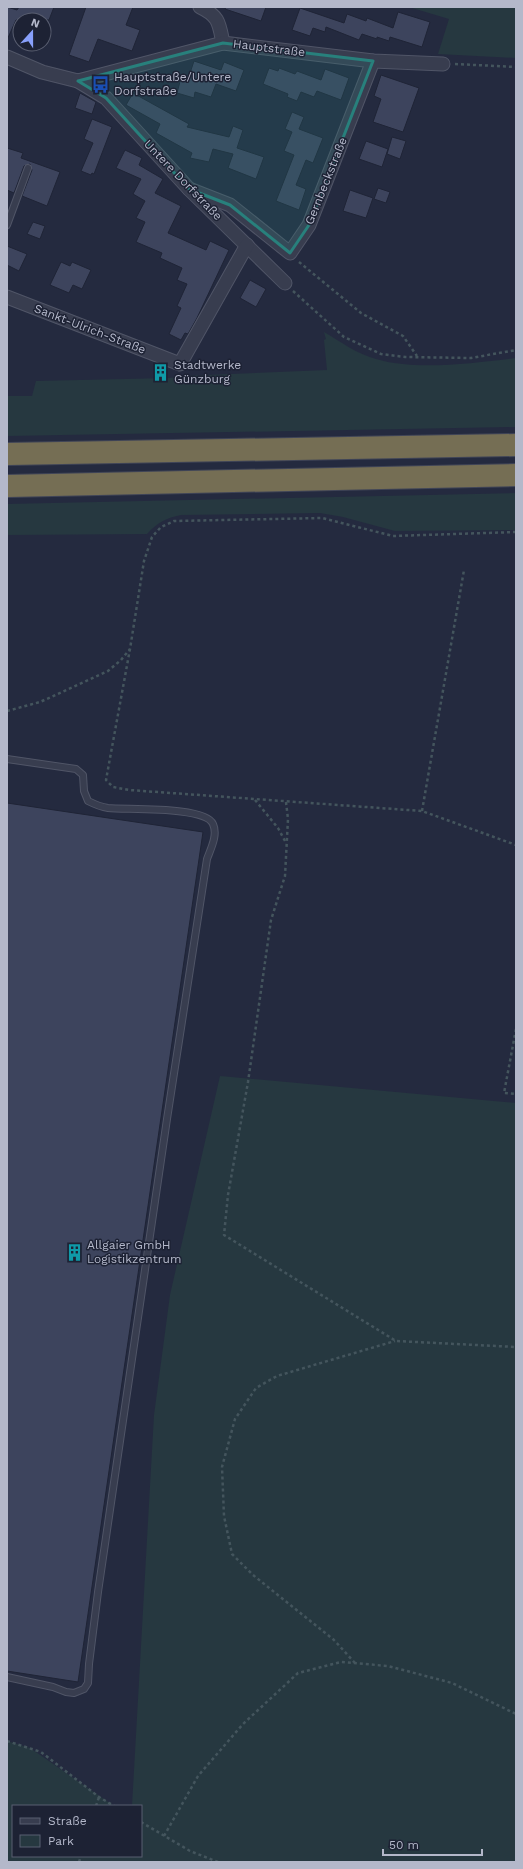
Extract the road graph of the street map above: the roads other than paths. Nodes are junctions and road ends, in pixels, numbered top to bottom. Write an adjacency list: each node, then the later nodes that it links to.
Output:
1 (200, 7): 2 (street)
2 (223, 43): 4 (street, Hauptstraße); 6 (street, Hauptstraße)
3 (7, 57): 6 (street, Hauptstraße)
4 (373, 61): 5 (street, Hauptstraße); 8 (street, Gernbeckstraße)
5 (443, 64)
6 (78, 81): 8 (street, Untere Dorfstraße)
7 (28, 168): 9 (lane)
8 (189, 189): 10 (street, Untere Dorfstraße)
9 (7, 225)
10 (246, 245): 11 (street, Untere Dorfstraße); 12 (street, Sankt-Ulrich-Straße)
11 (285, 283)
12 (7, 297)
13 (516, 445): 14 (highway)
14 (7, 454)
15 (516, 475): 16 (highway)
16 (7, 486)
17 (7, 759): 18 (lane)
18 (7, 1677)

